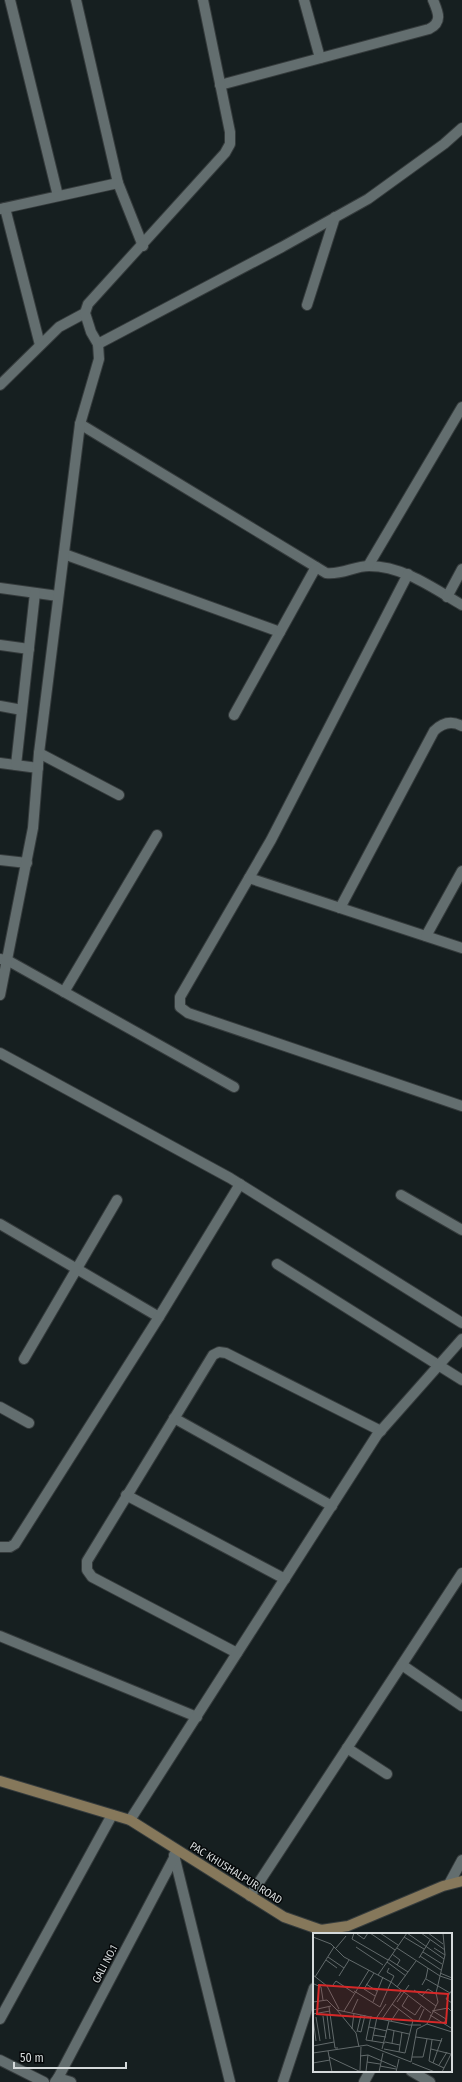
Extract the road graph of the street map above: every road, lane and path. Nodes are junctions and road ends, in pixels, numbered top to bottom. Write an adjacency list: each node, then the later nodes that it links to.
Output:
1 (10, 0): 10 (street)
2 (76, 0): 9 (street)
3 (203, 0): 7 (street)
4 (304, 0): 6 (street)
5 (433, 0): 6 (street)
6 (320, 58): 7 (street)
7 (220, 85): 13 (street)
8 (462, 128): 12 (street)
9 (118, 183): 10 (street); 13 (street)
10 (58, 196): 11 (street)
11 (2, 209): 17 (street)
12 (335, 217): 14 (street); 16 (street)
13 (143, 246): 15 (street)
14 (307, 305)
15 (85, 313): 16 (street); 17 (street)
16 (98, 344): 20 (street)
17 (40, 346): 18 (street)
18 (0, 385)
19 (462, 407): 22 (street)
20 (80, 424): 21 (street); 23 (street)
21 (64, 554): 28 (street); 31 (street)
22 (368, 566): 23 (street); 25 (street)
23 (316, 567): 31 (street)
24 (462, 569): 29 (street)
25 (408, 574): 29 (street); 47 (street)
26 (0, 588): 27 (street)
27 (35, 593): 28 (street); 33 (street)
28 (58, 596): 38 (street)
29 (447, 597): 30 (street)
30 (462, 605)
31 (280, 632): 36 (street)
32 (0, 645): 33 (street)
33 (29, 649): 35 (street)
34 (0, 706): 35 (street)
35 (22, 710): 40 (street)
36 (234, 715)
37 (462, 726): 48 (street)
38 (39, 753): 41 (street); 42 (street)
39 (0, 762): 40 (street)
40 (16, 765): 41 (street)
41 (38, 768): 45 (street)
42 (118, 795)
43 (157, 835): 52 (street)
44 (0, 860): 45 (street)
45 (27, 863): 51 (street)
46 (462, 870): 49 (street)
47 (249, 878): 48 (street); 56 (street)
48 (340, 908): 49 (street)
49 (426, 936): 50 (street)
50 (462, 948)
51 (4, 960): 52 (street); 53 (street)
52 (64, 992): 55 (street)
53 (0, 995)
54 (0, 1053): 57 (street)
55 (234, 1087)
56 (462, 1106)
57 (240, 1184): 64 (street); 65 (street)
58 (401, 1195): 61 (street)
59 (117, 1200): 63 (street)
60 (0, 1224): 63 (street)
61 (462, 1230)
62 (277, 1264): 68 (street)
63 (77, 1269): 64 (street); 67 (street)
64 (159, 1317): 76 (street)
65 (462, 1323)
66 (462, 1339): 68 (street)
67 (24, 1359)
68 (439, 1365): 69 (street); 73 (street)
69 (462, 1380)
70 (0, 1407): 72 (street)
71 (174, 1418): 73 (street); 74 (street); 75 (street)
72 (29, 1423)
73 (381, 1431): 75 (street)
74 (126, 1495): 78 (street); 80 (street)
75 (332, 1506): 78 (street)
76 (0, 1547)
77 (462, 1573): 81 (street)
78 (285, 1579): 80 (street)
79 (0, 1636): 83 (street)
80 (237, 1653): 83 (street)
81 (402, 1666): 82 (street); 84 (street)
82 (462, 1706)
83 (197, 1716): 88 (street)
84 (347, 1748): 85 (street); 93 (street)
85 (387, 1774)
86 (0, 1781): 87 (main road, PAC KHUSHALPUR ROAD)
87 (112, 1815): 88 (main road, PAC KHUSHALPUR ROAD); 96 (street)
88 (130, 1820): 89 (main road, PAC KHUSHALPUR ROAD)
89 (174, 1852): 93 (main road, PAC KHUSHALPUR ROAD); 100 (street, GALI NO.1); 103 (street)
90 (462, 1860): 92 (street)
91 (462, 1881): 92 (main road, PAC KHUSHALPUR ROAD)
92 (449, 1884): 94 (main road, PAC KHUSHALPUR ROAD)
93 (250, 1896): 94 (main road, PAC KHUSHALPUR ROAD)
94 (333, 1931)
95 (313, 1991): 104 (street)
96 (0, 2019)
97 (0, 2060): 101 (street)
98 (369, 2072): 105 (street)
99 (413, 2072): 106 (street)
100 (56, 2080): 102 (street)
101 (44, 2082)
102 (71, 2082)
103 (230, 2082)
104 (283, 2082)
105 (364, 2082)
106 (430, 2082)

